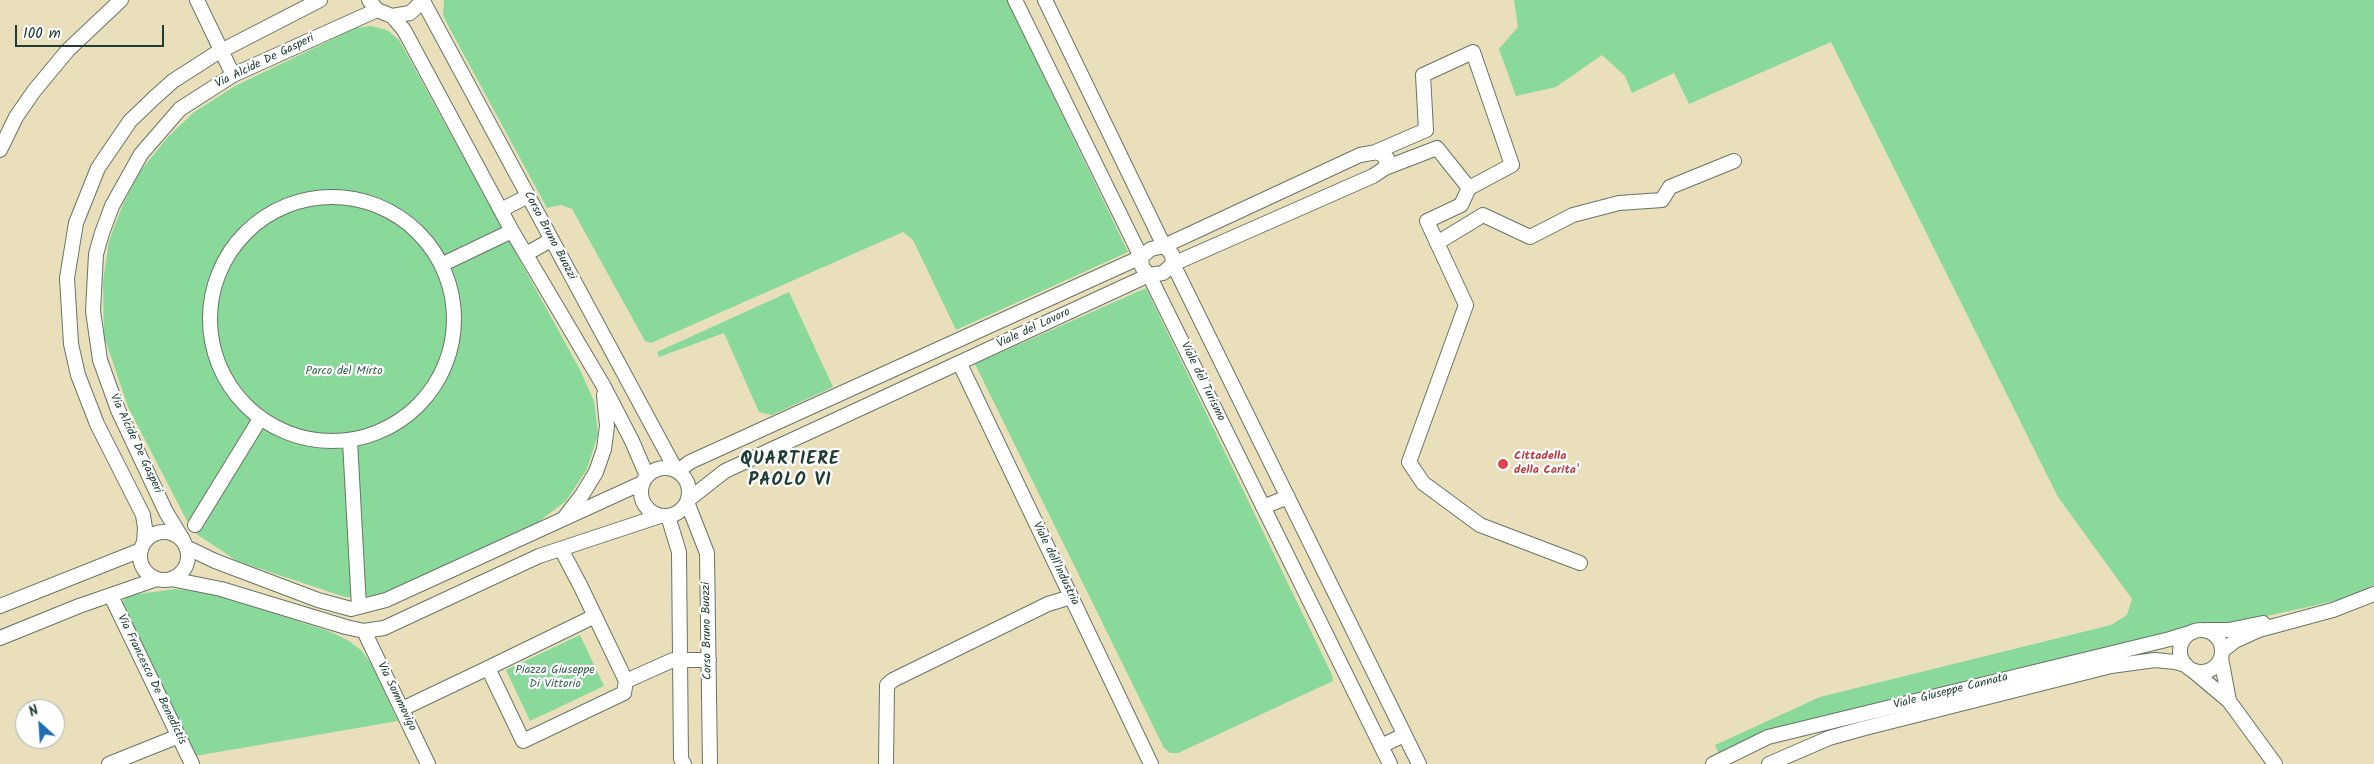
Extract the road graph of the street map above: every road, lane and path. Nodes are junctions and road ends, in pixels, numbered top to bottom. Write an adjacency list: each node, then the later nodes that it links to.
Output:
1 (121, 0): 11 (street)
2 (197, 0): 9 (street)
3 (320, 0): 9 (street, Via Alcide De Gasperi)
4 (423, 0): 8 (street); 16 (street, Corso Bruno Buozzi)
5 (1016, 0): 23 (street, Viale del Turismo)
6 (1045, 0): 21 (street)
7 (373, 5): 8 (street); 10 (street, Via Alcide De Gasperi)
8 (392, 16): 17 (street)
9 (221, 50): 10 (street); 40 (street, Via Alcide De Gasperi)
10 (233, 75): 39 (street, Via Alcide De Gasperi)
11 (0, 150)
12 (1372, 153): 14 (street); 15 (street, Viale del Lavoro); 21 (street, Viale del Lavoro)
13 (1734, 161): 20 (street)
14 (1385, 168): 15 (street, Viale del Lavoro); 25 (street, Viale del Lavoro)
15 (1469, 188): 20 (street)
16 (528, 196): 17 (street); 19 (street, Corso Bruno Buozzi)
17 (501, 210): 18 (street)
18 (512, 230): 22 (street); 24 (street)
19 (551, 240): 22 (street); 31 (street, Corso Bruno Buozzi)
20 (1437, 243): 42 (street)
21 (1164, 246): 23 (street, Viale del Lavoro); 25 (street)
22 (526, 254): 28 (street)
23 (1141, 257): 26 (street, Viale del Turismo); 31 (street, Viale del Lavoro)
24 (443, 264): 29 (street); 30 (street)
25 (1174, 264): 26 (street, Viale del Lavoro); 33 (street)
26 (1149, 276): 27 (street, Viale del Lavoro); 35 (street, Viale del Turismo)
27 (960, 364): 34 (street, Viale del Lavoro); 46 (street, Viale dell'Industria)
28 (603, 385): 32 (street); 37 (street)
29 (260, 419): 30 (street); 38 (street)
30 (350, 441): 48 (street)
31 (677, 470): 32 (street); 34 (street)
32 (645, 479): 36 (street); 37 (street)
33 (1288, 497): 35 (street); 62 (street)
34 (688, 501): 36 (street); 56 (street, Corso Bruno Buozzi)
35 (1263, 507): 64 (street, Viale del Turismo)
36 (664, 516): 41 (street); 55 (street)
37 (562, 520): 48 (street)
38 (195, 524)
39 (184, 543): 40 (street); 43 (street); 48 (street)
40 (142, 547): 43 (street); 47 (street)
41 (561, 549): 50 (street); 51 (street)
42 (1580, 563)
43 (164, 579): 45 (street); 51 (street)
44 (2374, 594): 49 (street, Viale Giuseppe Cannata)
45 (111, 596): 53 (street); 63 (street, Via Francesco De Benedictis)
46 (1071, 597): 70 (street); 71 (street, Viale dell'Industria)
47 (0, 606)
48 (359, 607)
49 (2333, 610): 52 (street, Viale Giuseppe Cannata); 54 (street, Viale Giuseppe Cannata)
50 (595, 616): 58 (street); 59 (street)
51 (364, 631): 61 (street, Via Sommovigo)
52 (2199, 631): 54 (street); 57 (street); 74 (street, Viale Giuseppe Cannata)
53 (0, 638)
54 (2222, 654): 57 (street); 60 (street)
55 (680, 659): 56 (street); 59 (street); 68 (street)
56 (709, 660): 69 (street, Corso Bruno Buozzi)
57 (2189, 667): 60 (street); 75 (street, Viale Giuseppe Cannata)
58 (488, 668): 59 (street); 61 (street)
59 (626, 681)
60 (2230, 702): 76 (street)
61 (402, 709): 67 (street, Via Sommovigo)
62 (1404, 735): 64 (street); 73 (street)
63 (179, 736): 65 (street); 66 (street, Via Francesco De Benedictis)
64 (1381, 746): 72 (street, Viale del Turismo)
65 (109, 764)
66 (192, 764)
67 (428, 764)
68 (684, 764)
69 (710, 764)
70 (886, 764)
71 (1151, 764)
72 (1390, 764)
73 (1419, 764)
74 (1713, 764)
75 (1769, 764)
76 (2275, 764)

